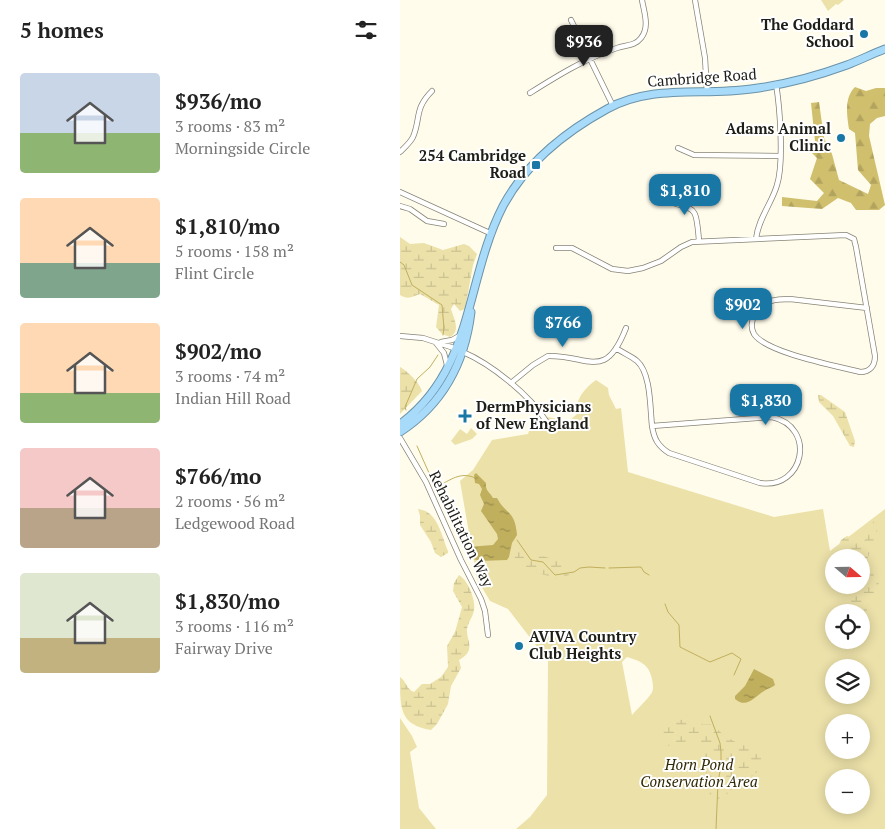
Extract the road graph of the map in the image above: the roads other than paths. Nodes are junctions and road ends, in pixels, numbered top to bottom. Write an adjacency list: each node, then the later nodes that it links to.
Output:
1 (642, 0): 5 (street)
2 (695, 0): 8 (street)
3 (571, 20): 5 (street)
4 (885, 49): 6 (highway, Cambridge Road)
5 (591, 59): 9 (street); 10 (street)
6 (776, 84): 8 (highway, Cambridge Road); 13 (street)
7 (432, 91): 12 (street)
8 (708, 92): 10 (highway, Cambridge Road)
9 (530, 93)
10 (613, 106): 18 (highway, Cambridge Road)
11 (678, 148): 13 (street)
12 (400, 152)
13 (780, 156): 19 (street)
14 (400, 192): 18 (street)
15 (662, 199): 20 (street)
16 (400, 206): 17 (street)
17 (444, 224)
18 (492, 234): 22 (highway, Cambridge Road)
19 (756, 238): 20 (street); 23 (street)
20 (699, 241): 21 (street)
21 (556, 248)
22 (472, 296): 25 (highway, Cambridge Road); 30 (highway, Cambridge Road)
23 (867, 308): 23 (street)
24 (626, 328): 29 (street)
25 (462, 330): 27 (street); 30 (highway, Cambridge Road)
26 (400, 336): 27 (street)
27 (435, 342): 28 (street); 30 (street)
28 (440, 347): 30 (street); 31 (street)
29 (616, 348): 32 (street); 35 (street)
30 (458, 352): 31 (highway, Cambridge Road); 32 (street); 36 (highway, Cambridge Road)
31 (442, 379): 34 (highway, Cambridge Road)
32 (511, 383): 33 (street)
33 (546, 421)
34 (400, 424)
35 (652, 426): 35 (street)
36 (400, 432)
37 (400, 438): 38 (street, Rehabilitation Way)
38 (488, 635)

